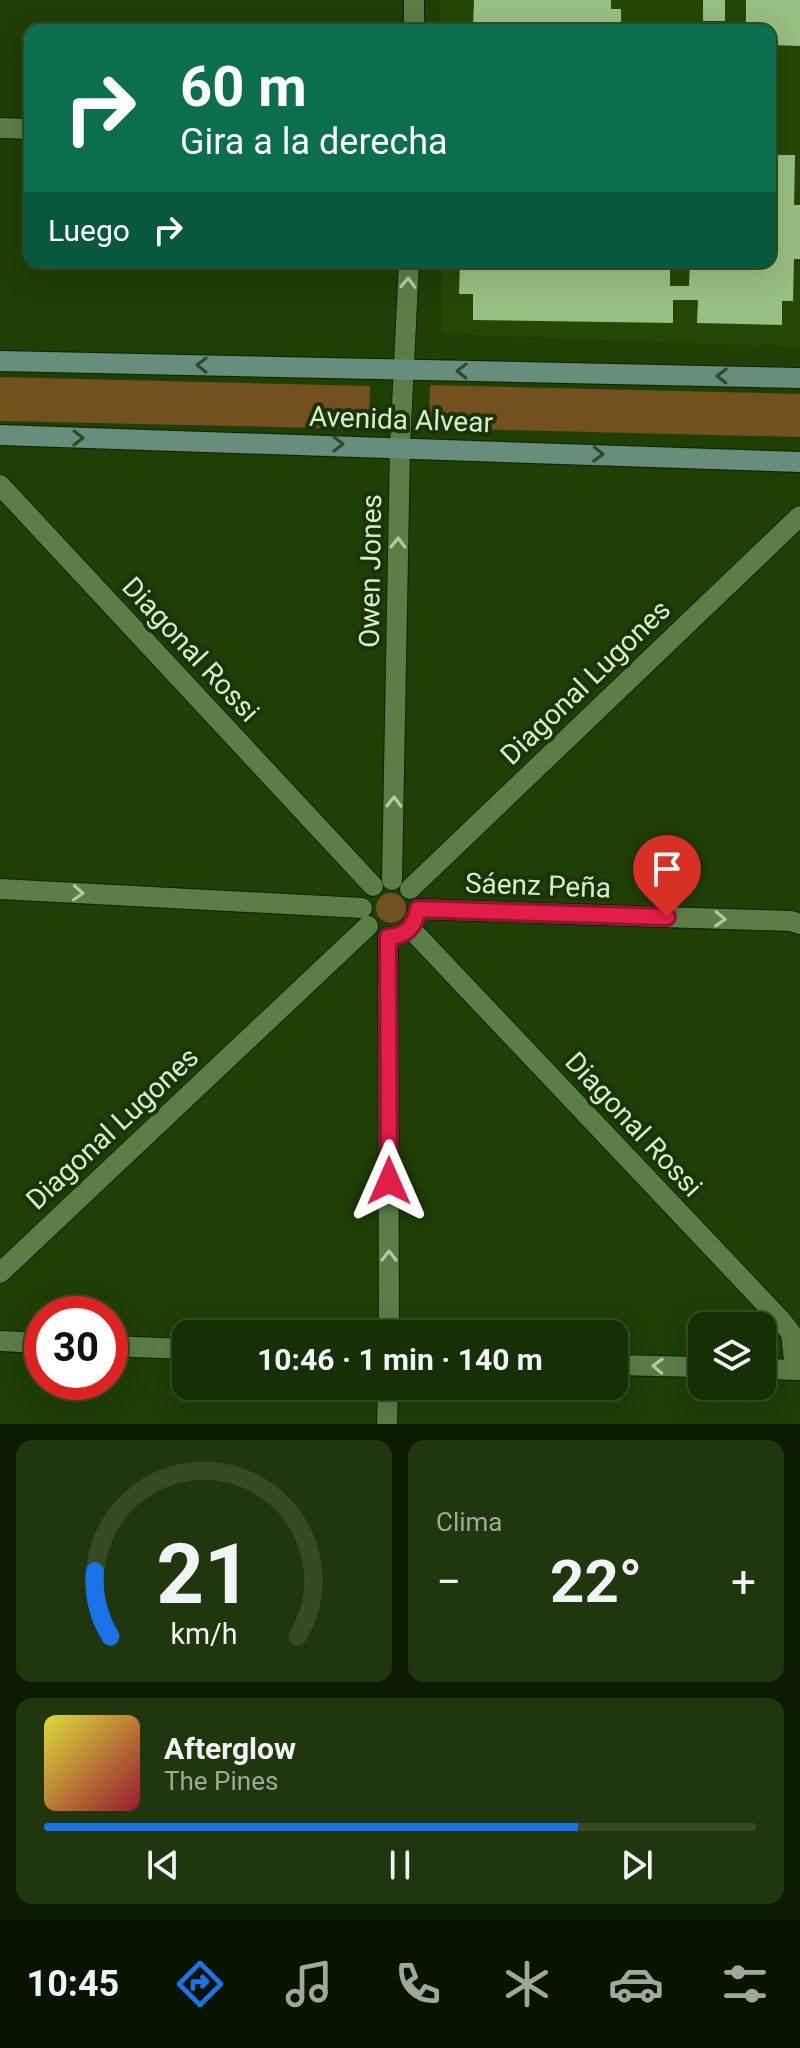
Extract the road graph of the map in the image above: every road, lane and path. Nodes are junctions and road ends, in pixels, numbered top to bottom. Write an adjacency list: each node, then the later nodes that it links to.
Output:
1 (414, 0): 2 (street)
2 (414, 24)
3 (0, 128): 4 (street)
4 (24, 129)
5 (409, 268): 7 (street, Owen Jones, one-way to 5)
6 (0, 361): 7 (main road, Avenida Alvear, one-way to 6)
7 (404, 370): 8 (main road, Avenida Alvear, one-way to 7); 10 (street, Owen Jones)
8 (800, 378)
9 (0, 435): 10 (main road, Avenida Alvear, one-way to 10)
10 (400, 446): 11 (main road, Avenida Alvear, one-way to 11); 14 (street, Owen Jones, one-way to 10)
11 (800, 462)
12 (0, 485): 14 (street, Diagonal Rossi)
13 (800, 516): 14 (street, Diagonal Lugones)
14 (392, 885): 16 (street); 17 (street)
15 (0, 889): 16 (street, one-way to 16)
16 (365, 917): 19 (street); 20 (street, Diagonal Lugones)
17 (414, 919): 18 (street, Sáenz Peña, one-way to 18); 19 (street); 29 (street, Diagonal Rossi)
18 (800, 924)
19 (388, 937): 21 (street, one-way to 19)
20 (0, 1273)
21 (389, 1320)
22 (0, 1341): 23 (street)
23 (24, 1342)
24 (128, 1347): 25 (street)
25 (172, 1348)
26 (628, 1365): 27 (street, one-way to 26)
27 (688, 1367)
28 (776, 1369): 29 (street)
29 (798, 1370)
30 (388, 1400): 31 (street)
31 (387, 1424)

